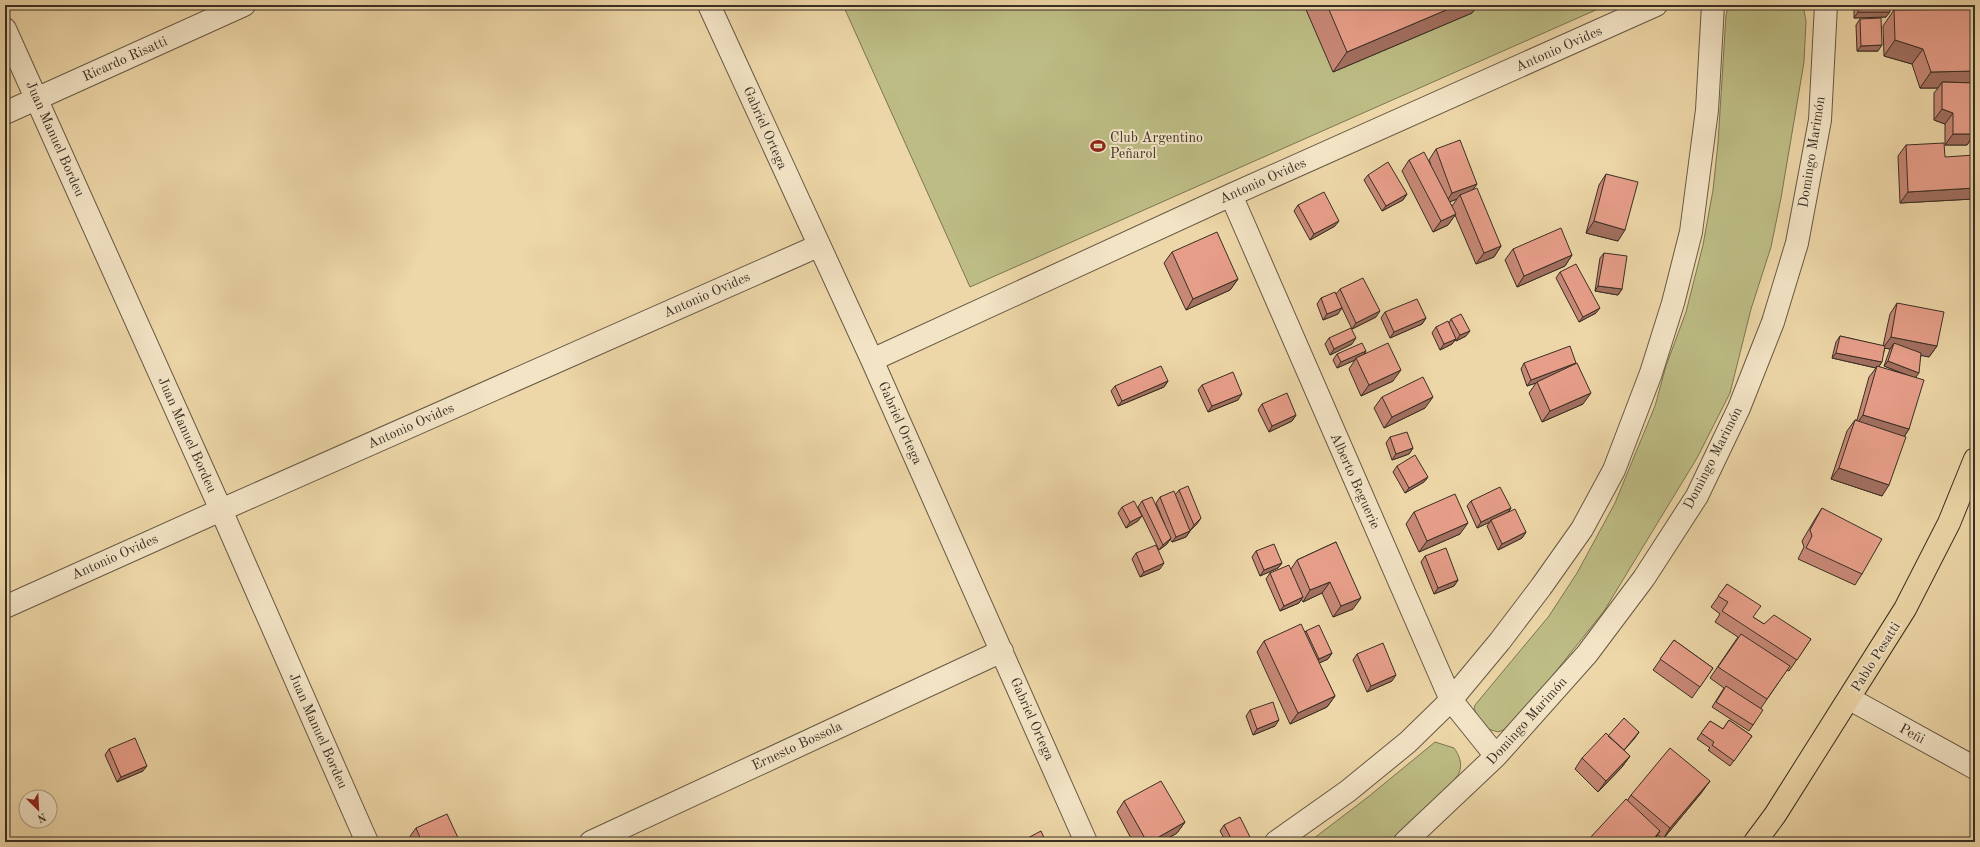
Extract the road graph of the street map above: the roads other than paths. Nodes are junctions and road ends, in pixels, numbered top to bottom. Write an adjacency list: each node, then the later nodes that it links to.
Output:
1 (244, 5): 7 (street, Ricardo Risatti)
2 (709, 5): 10 (street, Gabriel Ortega)
3 (1656, 5): 9 (street, Antonio Ovides)
4 (1713, 5): 17 (street)
5 (1826, 5): 18 (street, Domingo Marimón)
6 (5, 29): 7 (street, Juan Manuel Bordeu)
7 (36, 98): 8 (street, Ricardo Risatti); 13 (street, Juan Manuel Bordeu)
8 (5, 113)
9 (1231, 195): 11 (street, Antonio Ovides); 17 (street, Alberto Beguerie)
10 (818, 246): 11 (street, Gabriel Ortega); 13 (street, Antonio Ovides)
11 (872, 360): 15 (street, Gabriel Ortega)
12 (1975, 459): 16 (main road, Pablo Pesatti)
13 (221, 510): 14 (street, Antonio Ovides); 20 (street, Juan Manuel Bordeu)
14 (5, 607)
15 (1002, 650): 21 (street, Ernesto Bossola); 22 (street, Gabriel Ortega)
16 (1850, 699): 19 (street, Peñi); 25 (main road, Pablo Pesatti)
17 (1451, 700): 18 (street, Alberto Beguerie); 23 (street)
18 (1496, 756): 24 (street, Domingo Marimón)
19 (1975, 768)
20 (367, 842)
21 (592, 842)
22 (1086, 842)
23 (1276, 842)
24 (1405, 842)
25 (1754, 842)

